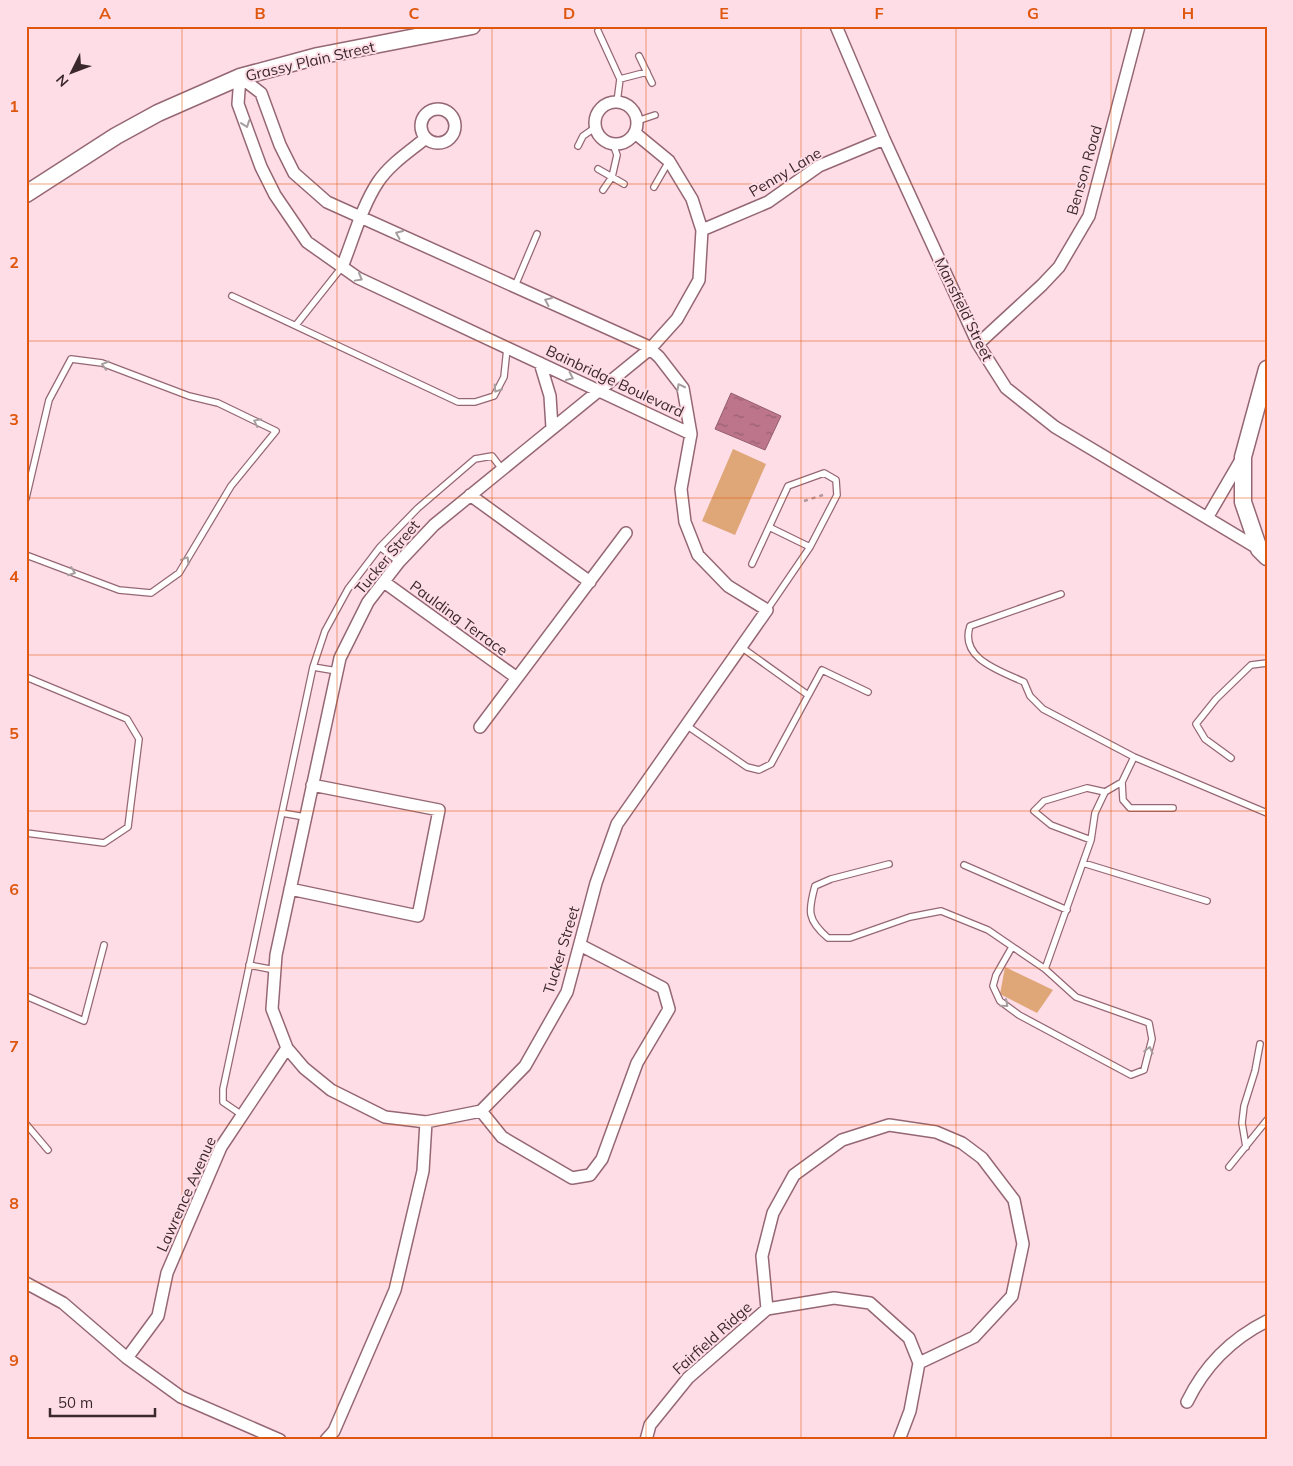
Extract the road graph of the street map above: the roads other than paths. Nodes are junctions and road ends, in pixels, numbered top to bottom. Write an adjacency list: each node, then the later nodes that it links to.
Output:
1 (472, 26): 7 (main road, Grassy Plain Street)
2 (836, 26): 16 (street, Mansfield Street)
3 (1139, 26): 33 (street, Benson Road)
4 (598, 31): 8 (lane)
5 (639, 56): 6 (lane)
6 (647, 72): 8 (lane); 9 (lane)
7 (240, 77): 25 (main road, Grassy Plain Street); 26 (street, Bainbridge Boulevard); 29 (street, Bainbridge Boulevard, one-way to 29)
8 (620, 78): 10 (lane)
9 (652, 83)
10 (617, 102): 12 (street); 13 (street)
11 (655, 115): 12 (lane)
12 (637, 120): 14 (street)
13 (596, 127): 17 (street); 18 (lane)
14 (635, 133): 17 (street); 19 (street)
15 (426, 138): 26 (street)
16 (884, 139): 27 (street, Penny Lane); 33 (street, Mansfield Street)
17 (613, 144): 21 (lane)
18 (578, 146)
19 (669, 161): 23 (lane); 27 (street)
20 (598, 169): 21 (lane)
21 (612, 177): 22 (lane); 24 (lane)
22 (624, 184)
23 (654, 187)
24 (603, 190)
25 (26, 194)
26 (361, 217): 29 (street); 30 (street, Bainbridge Boulevard, one-way to 26)
27 (702, 230): 35 (street)
28 (537, 234): 30 (lane)
29 (342, 267): 32 (lane); 34 (street, Bainbridge Boulevard, one-way to 34)
30 (515, 286): 35 (street, Bainbridge Boulevard, one-way to 30)
31 (232, 296): 32 (lane)
32 (296, 326): 34 (lane, one-way to 32)
33 (978, 344): 45 (street, Mansfield Street)
34 (507, 348): 36 (street, Bainbridge Boulevard)
35 (650, 349): 38 (street, Tucker Street); 40 (street, Bainbridge Boulevard, one-way to 35)
36 (540, 363): 38 (street, Bainbridge Boulevard, one-way to 38); 39 (street)
37 (1267, 370): 41 (main road)
38 (598, 390): 39 (street, Tucker Street); 40 (street, Bainbridge Boulevard)
39 (552, 428): 42 (street, Tucker Street)
40 (691, 434): 57 (street)
41 (1243, 457): 45 (street); 50 (main road)
42 (502, 469): 43 (street, Tucker Street); 48 (lane)
43 (470, 495): 52 (street, Tucker Street); 55 (street)
44 (26, 498): 51 (lane, one-way to 44)
45 (1207, 518): 50 (street, Mansfield Street)
46 (770, 527): 49 (lane); 49 (lane); 53 (lane)
47 (626, 533): 55 (street)
48 (380, 546): 52 (lane); 60 (lane)
49 (810, 547): 57 (lane)
50 (1263, 553)
51 (26, 555)
52 (399, 562): 54 (street, Tucker Street)
53 (752, 564)
54 (384, 582): 61 (street, Tucker Street); 63 (street, Paulding Terrace)
55 (590, 582): 63 (street)
56 (1060, 594): 68 (lane)
57 (767, 610): 58 (street, Tucker Street)
58 (740, 647): 65 (lane); 66 (street, Tucker Street)
59 (1267, 663): 69 (lane)
60 (313, 667): 61 (lane); 74 (lane)
61 (337, 671): 71 (street, Tucker Street)
62 (26, 677): 77 (lane)
63 (517, 678): 67 (street)
64 (868, 692): 65 (lane)
65 (808, 696): 66 (lane)
66 (686, 725): 85 (street, Tucker Street)
67 (480, 727)
68 (1134, 757): 70 (lane); 75 (lane)
69 (1231, 758)
70 (1122, 782): 72 (lane); 73 (lane)
71 (312, 785): 76 (street, Tucker Street); 82 (street)
72 (1105, 792): 78 (lane); 78 (lane)
73 (1172, 808)
74 (282, 813): 76 (lane); 88 (lane)
75 (1267, 813)
76 (305, 817): 82 (street, Tucker Street)
77 (26, 833)
78 (1091, 840): 79 (lane)
79 (1083, 862): 83 (lane); 84 (lane)
80 (889, 864): 87 (lane)
81 (964, 865): 84 (lane)
82 (290, 889): 90 (street, Tucker Street)
83 (1207, 901)
84 (1067, 910): 89 (lane)
85 (580, 945): 94 (street, Tucker Street); 94 (street)
86 (104, 946): 91 (lane)
87 (1012, 947): 89 (lane); 89 (lane, one-way to 89)
88 (249, 965): 90 (lane); 95 (lane)
89 (1046, 969)
90 (275, 970): 93 (street, Tucker Street)
91 (26, 996)
92 (1260, 1044): 99 (lane)
93 (288, 1048): 95 (street, Lawrence Avenue); 97 (street, Tucker Street)
94 (481, 1111): 97 (street, Tucker Street)
95 (242, 1115): 105 (street, Lawrence Avenue)
96 (1267, 1120): 99 (lane)
97 (426, 1122): 109 (street)
98 (26, 1124): 100 (lane)
99 (1246, 1147): 101 (lane)
100 (48, 1150)
101 (1229, 1167)
102 (26, 1283): 105 (street)
103 (767, 1309): 106 (street, Fairfield Ridge); 106 (street, Fairfield Ridge); 110 (street, Fairfield Ridge)
104 (1267, 1322): 107 (street)
105 (127, 1358): 108 (street)
106 (918, 1363): 111 (street, Fairfield Ridge)
107 (1187, 1402)
108 (280, 1440)
109 (326, 1440)
110 (646, 1440)
111 (899, 1440)

